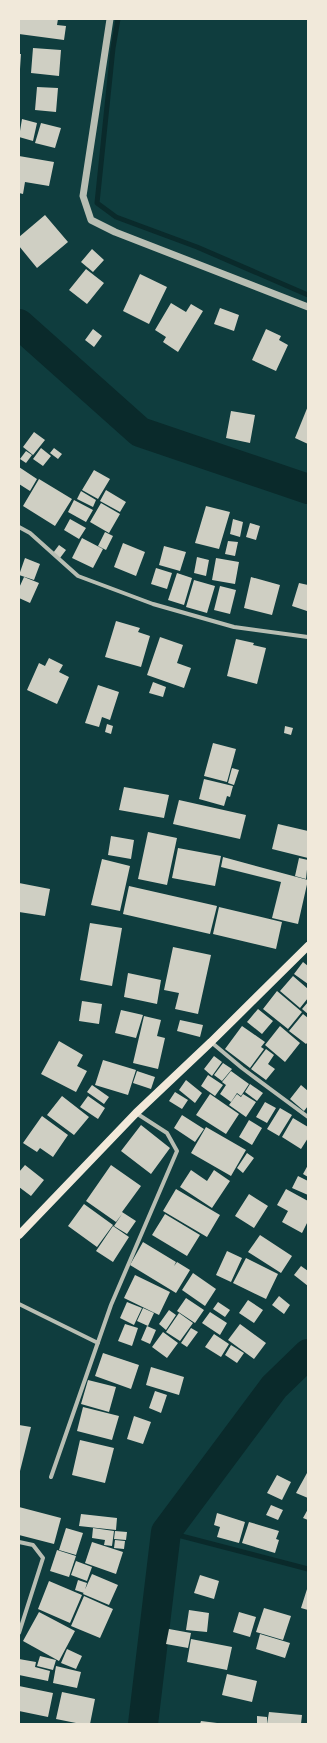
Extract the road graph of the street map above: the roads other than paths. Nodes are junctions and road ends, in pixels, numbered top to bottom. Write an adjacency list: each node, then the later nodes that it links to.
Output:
1 (110, 19): 2 (street)
2 (308, 307)
3 (19, 527): 4 (street)
4 (308, 637)
5 (308, 946): 6 (main road)
6 (211, 1042): 7 (main road); 8 (street)
7 (136, 1113): 9 (main road); 11 (street)
8 (308, 1117)
9 (19, 1235)
10 (19, 1304): 11 (street)
11 (98, 1343): 12 (street)
12 (51, 1477)
13 (19, 1542): 14 (street)
14 (19, 1633)

